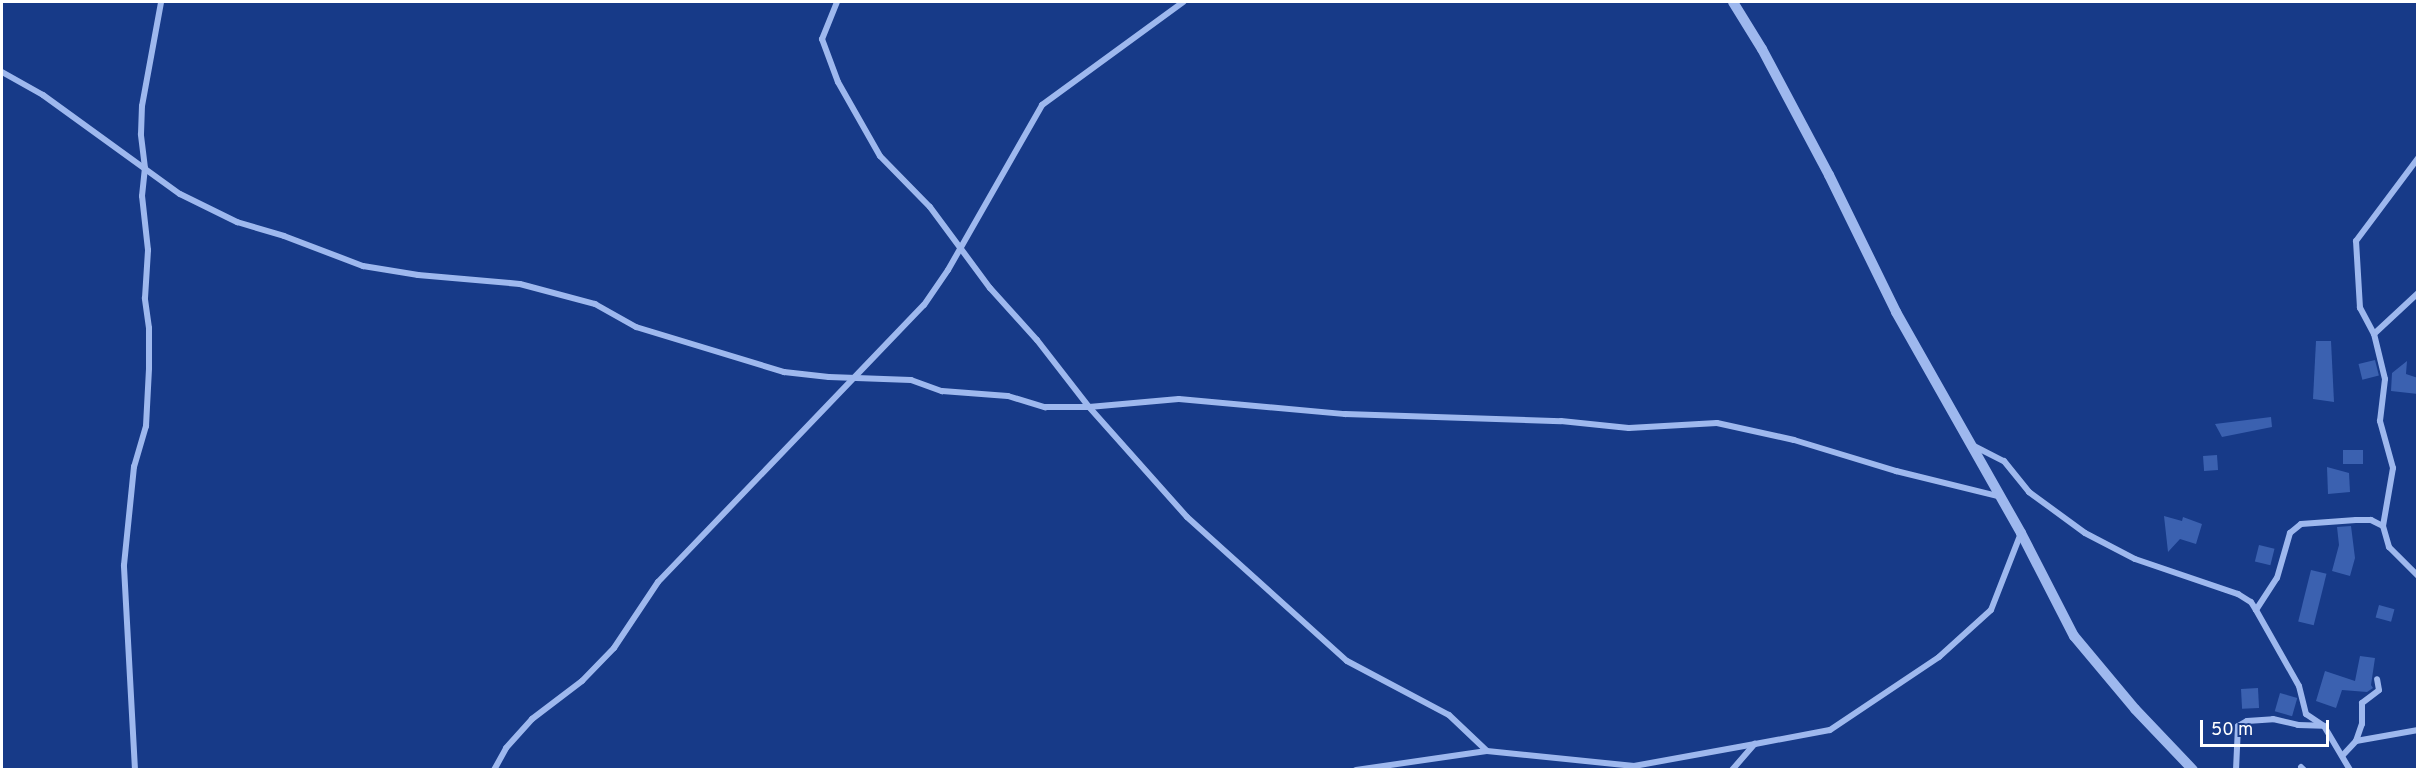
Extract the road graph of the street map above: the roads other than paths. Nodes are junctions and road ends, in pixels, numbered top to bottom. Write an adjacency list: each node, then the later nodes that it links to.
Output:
1 (161, 2): 7 (street)
2 (837, 2): 8 (street)
3 (1183, 2): 8 (street)
4 (1733, 2): 13 (street)
5 (2, 72): 7 (street)
6 (2418, 158): 10 (street)
7 (145, 168): 11 (street); 26 (street)
8 (960, 246): 11 (street); 12 (street)
9 (2418, 293): 10 (street)
10 (2374, 334): 15 (street)
11 (855, 377): 12 (street); 27 (street)
12 (1089, 407): 14 (street); 24 (street)
13 (1970, 444): 14 (street); 18 (street)
14 (1998, 496): 16 (street)
15 (2383, 526): 17 (street); 18 (street)
16 (2021, 533): 23 (street); 30 (street)
17 (2418, 576)
18 (2256, 610): 20 (street)
19 (2377, 679): 22 (street)
20 (2324, 726): 25 (street); 31 (street)
21 (2418, 730): 22 (street)
22 (2356, 741): 25 (street)
23 (1755, 744): 24 (street); 29 (street)
24 (1488, 751): 28 (street)
25 (2343, 755): 32 (street)
26 (135, 770)
27 (494, 770)
28 (1356, 770)
29 (1732, 770)
30 (2193, 770)
31 (2236, 770)
32 (2350, 770)

